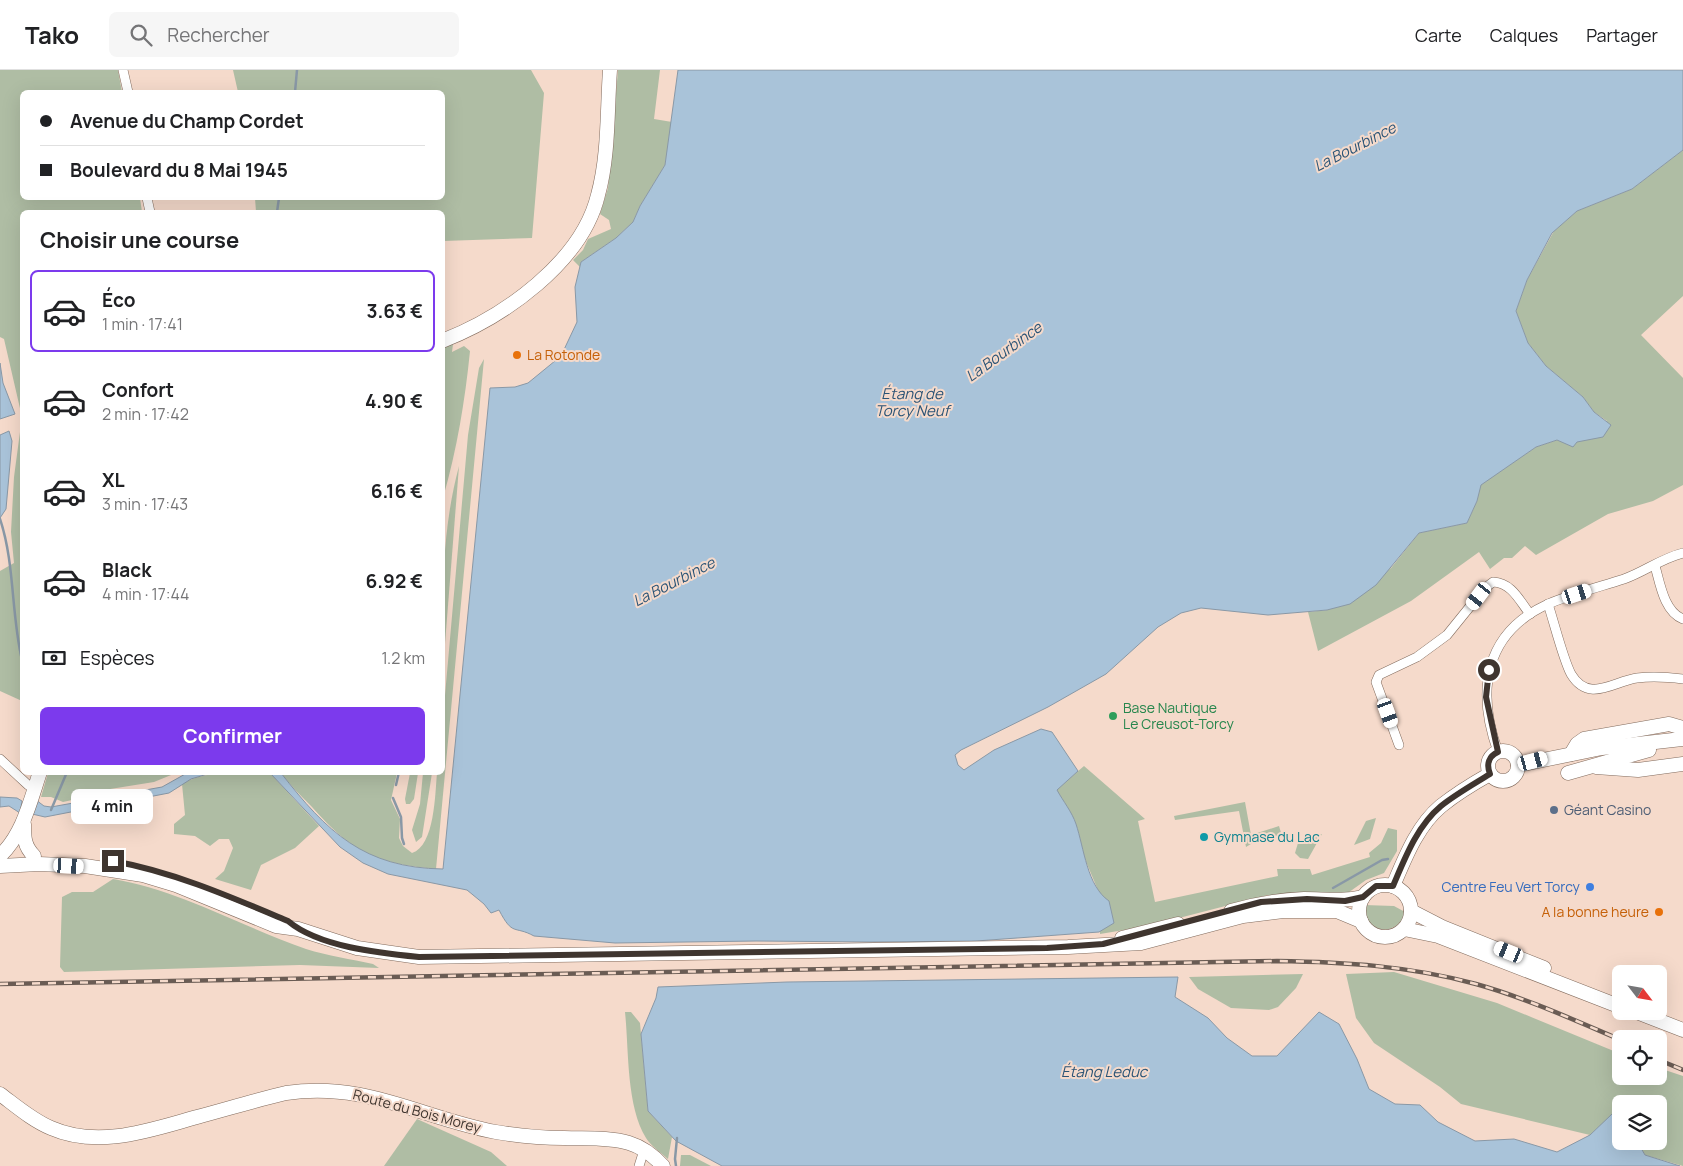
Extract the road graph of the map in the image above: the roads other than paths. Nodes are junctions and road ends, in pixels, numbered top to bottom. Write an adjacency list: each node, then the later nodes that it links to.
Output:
1 (124, 70): 3 (street)
2 (610, 70): 4 (main road)
3 (128, 90)
4 (445, 340)
5 (1683, 553): 6 (street)
6 (1655, 566): 7 (street); 9 (street)
7 (1548, 604): 8 (street); 10 (street)
8 (1530, 614): 12 (street); 13 (street)
9 (1683, 619)
10 (1683, 679)
11 (1683, 735): 16 (main road); 17 (main road)
12 (1399, 744)
13 (1498, 752): 16 (main road); 19 (main road)
14 (0, 758): 21 (street)
15 (1683, 764): 17 (main road)
16 (1518, 765): 19 (main road)
17 (1590, 767): 18 (main road)
18 (1568, 773)
19 (1490, 774): 26 (main road)
20 (39, 775): 21 (main road)
21 (33, 793): 22 (main road)
22 (25, 817): 23 (main road); 24 (main road)
23 (34, 856): 24 (main road); 31 (main road)
24 (0, 857)
25 (0, 866): 31 (main road)
26 (1393, 886): 27 (main road); 28 (main road)
27 (1363, 897): 29 (main road); 32 (main road)
28 (1411, 911): 30 (main road); 33 (main road)
29 (1361, 921): 30 (main road); 32 (main road)
30 (1404, 928): 34 (main road)
31 (298, 929): 32 (main road)
32 (1103, 944)
33 (1612, 1002)
34 (1612, 1003)
35 (1657, 1020): 36 (main road)
36 (1683, 1030)
37 (0, 1094): 38 (main road, Route du Bois Morey)
38 (644, 1150): 39 (street); 40 (main road, Route du Bois Morey)
39 (639, 1166)
40 (663, 1166)

